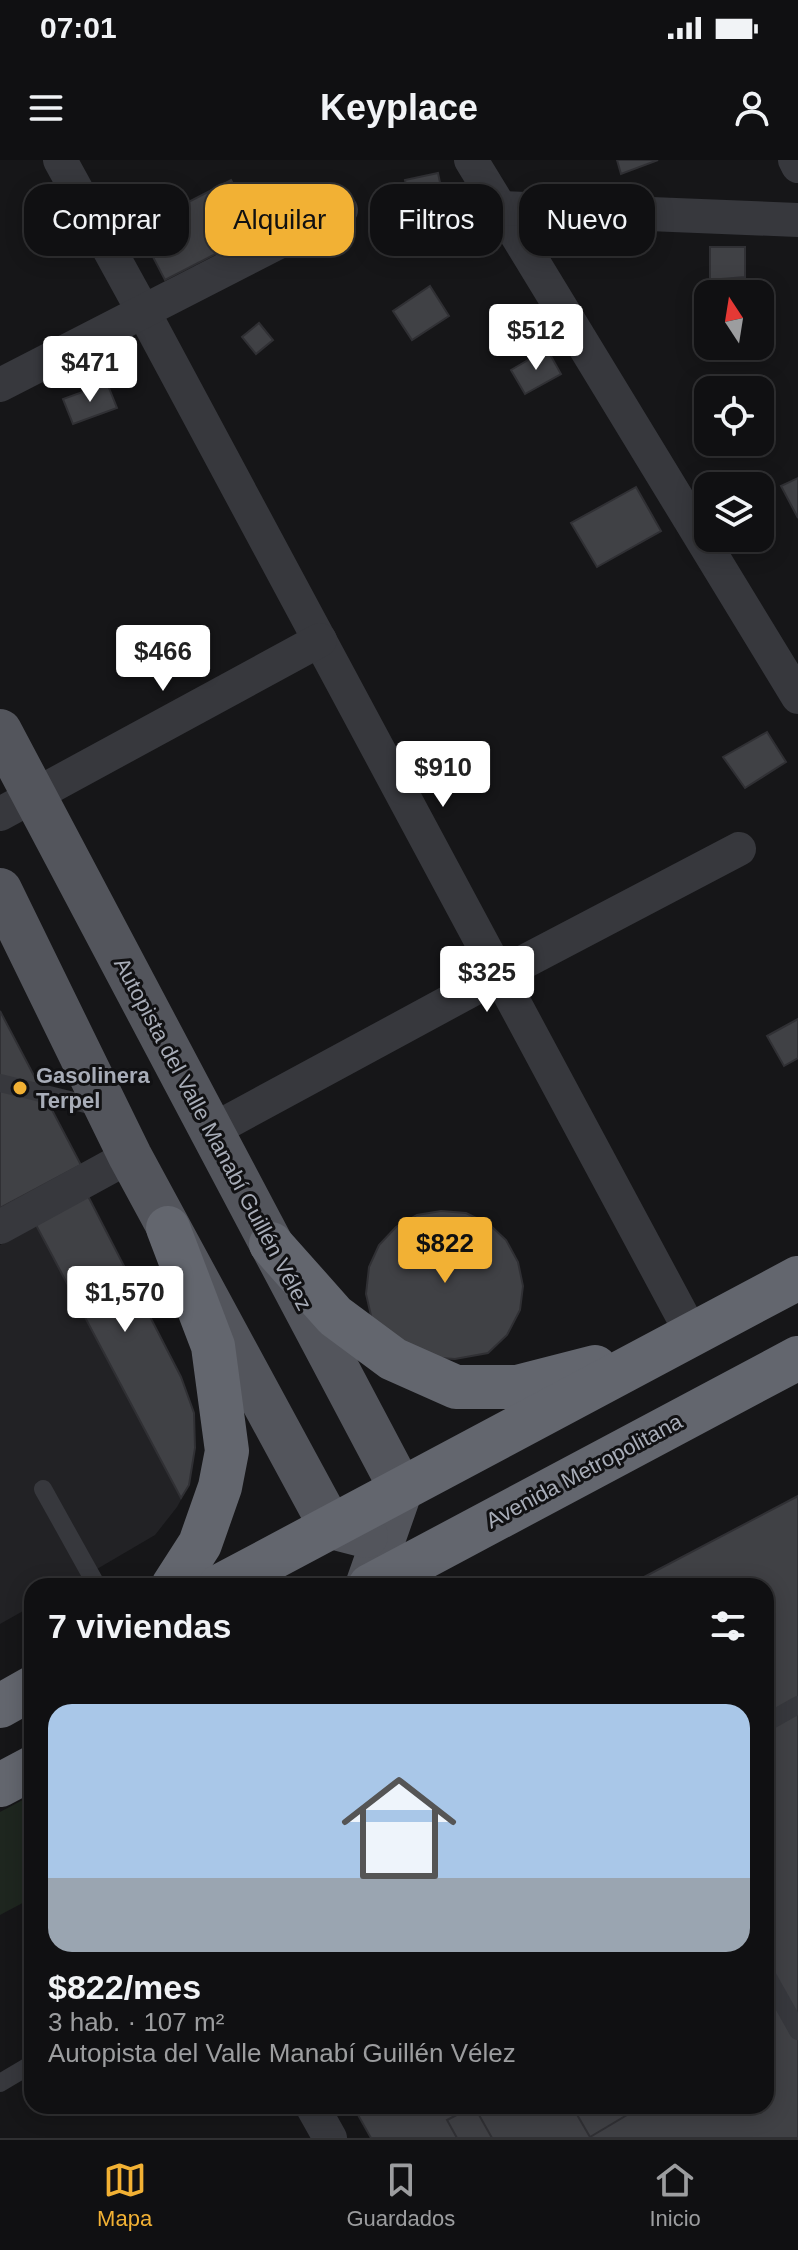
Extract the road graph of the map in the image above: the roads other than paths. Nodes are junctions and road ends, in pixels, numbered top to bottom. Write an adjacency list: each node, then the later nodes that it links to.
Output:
1 (60, 160): 10 (street)
2 (471, 160): 5 (street)
3 (795, 160): 4 (street)
4 (798, 166)
5 (485, 184)
6 (503, 208): 8 (street)
7 (503, 214): 13 (street)
8 (798, 220)
9 (251, 256): 10 (street)
10 (143, 311): 11 (street); 12 (street)
11 (0, 385)
12 (320, 640): 15 (street); 18 (street)
13 (794, 682)
14 (0, 731): 15 (main road, Autopista del Valle Manabí Guillén Vélez)
15 (15, 806): 21 (main road, Autopista del Valle Manabí Guillén Vélez)
16 (739, 849): 18 (street)
17 (0, 892): 20 (main road)
18 (499, 975): 21 (street); 27 (street)
19 (0, 1083): 20 (lane)
20 (106, 1109): 22 (main road)
21 (211, 1131): 25 (main road, Autopista del Valle Manabí Guillén Vélez)
22 (130, 1156): 23 (street); 24 (main road)
23 (0, 1227)
24 (168, 1228): 31 (main road); 35 (highway)
25 (271, 1244): 27 (highway); 30 (main road, Autopista del Valle Manabí Guillén Vélez)
26 (798, 1278): 27 (highway)
27 (692, 1334): 30 (highway)
28 (798, 1358): 33 (highway, Avenida Metropolitana)
29 (43, 1489): 34 (lane)
30 (401, 1489): 31 (highway); 32 (main road)
31 (331, 1527): 32 (main road); 36 (highway)
32 (384, 1541): 33 (main road); 37 (main road)
33 (433, 1551): 38 (highway, Avenida Metropolitana)
34 (93, 1578)
35 (178, 1578)
36 (235, 1578)
37 (372, 1578)
38 (384, 1578)
39 (24, 1692): 41 (highway)
40 (798, 1705): 42 (lane)
41 (0, 1706)
42 (774, 1718)
43 (24, 1772): 44 (highway)
44 (0, 1785)
45 (774, 1988): 46 (lane)
46 (798, 2031)
47 (24, 2069): 48 (lane)
48 (0, 2083)
49 (316, 2114): 50 (street)
50 (330, 2138)

